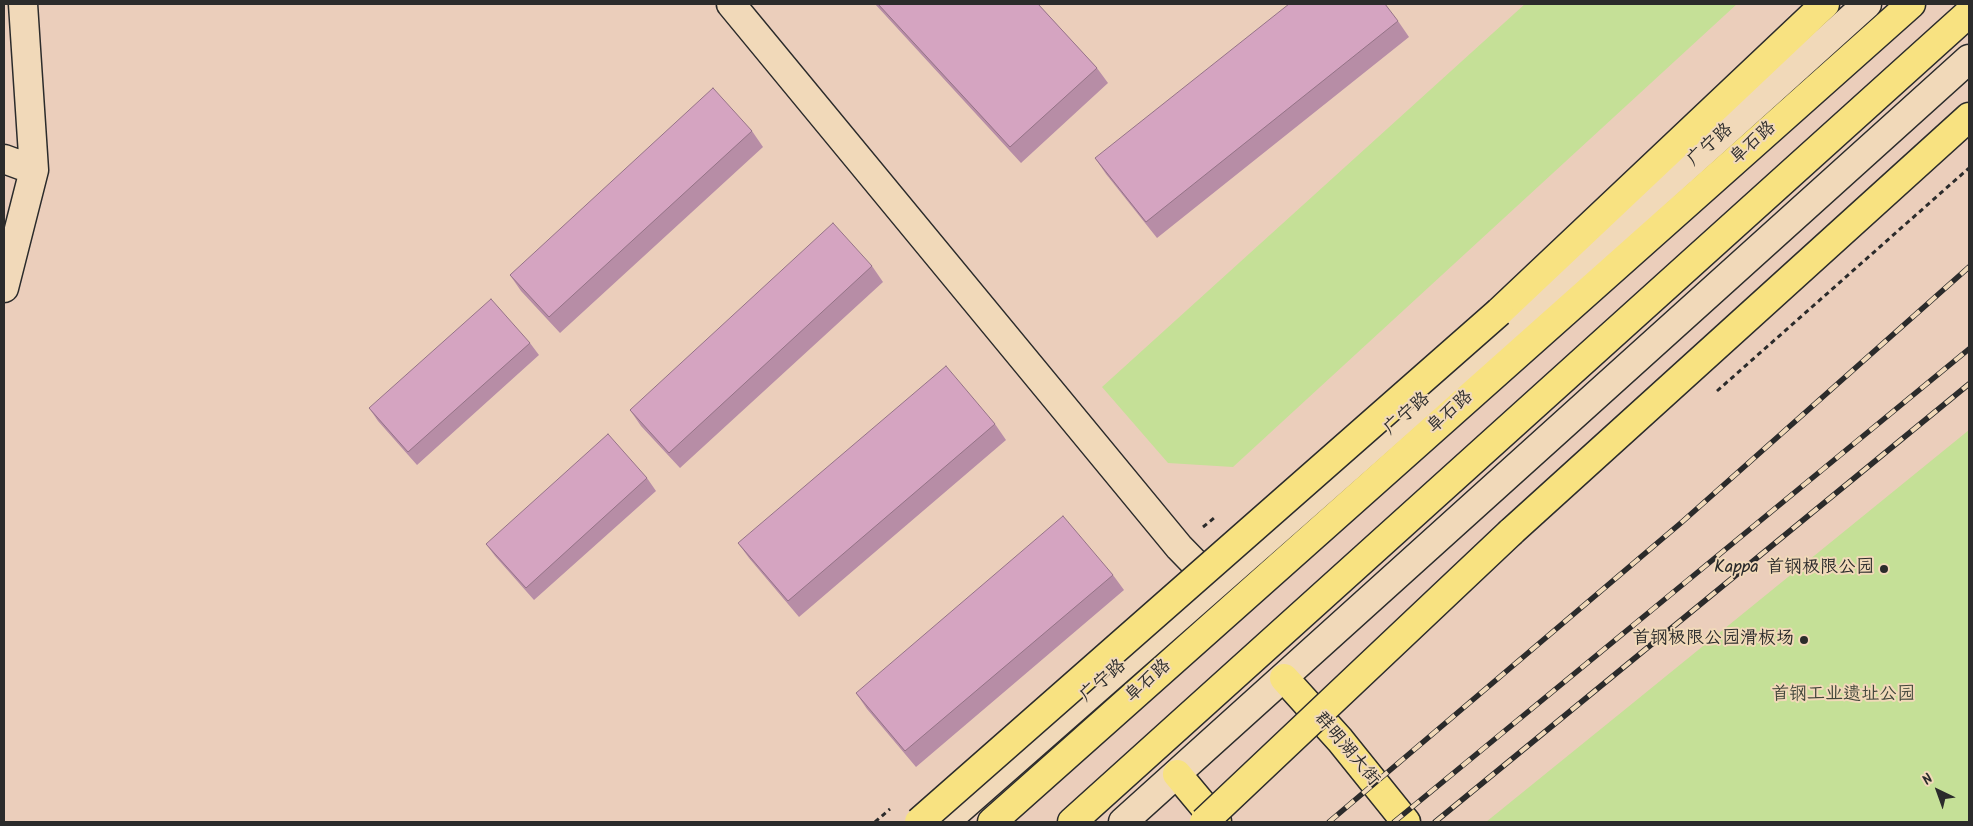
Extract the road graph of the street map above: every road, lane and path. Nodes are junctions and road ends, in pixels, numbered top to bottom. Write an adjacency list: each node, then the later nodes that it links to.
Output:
1 (23, 4): 10 (street)
2 (732, 4): 12 (street)
3 (1825, 4): 15 (main road, bridge)
4 (1867, 4): 12 (street, 广宁路)
5 (1911, 4): 17 (main road, 阜石路)
6 (1969, 13): 18 (main road)
7 (1969, 60): 13 (street)
8 (1969, 118): 20 (main road, bridge)
9 (4, 159): 10 (street)
10 (34, 170): 11 (street)
11 (4, 288)
12 (1216, 584): 16 (street, 广宁路)
13 (1284, 678): 14 (street); 22 (main road, 群明湖大街)
14 (1177, 774): 19 (street); 21 (main road)
15 (918, 822)
16 (945, 822)
17 (992, 822)
18 (1072, 822)
19 (1123, 822)
20 (1204, 822)
21 (1217, 822)
22 (1406, 822)

